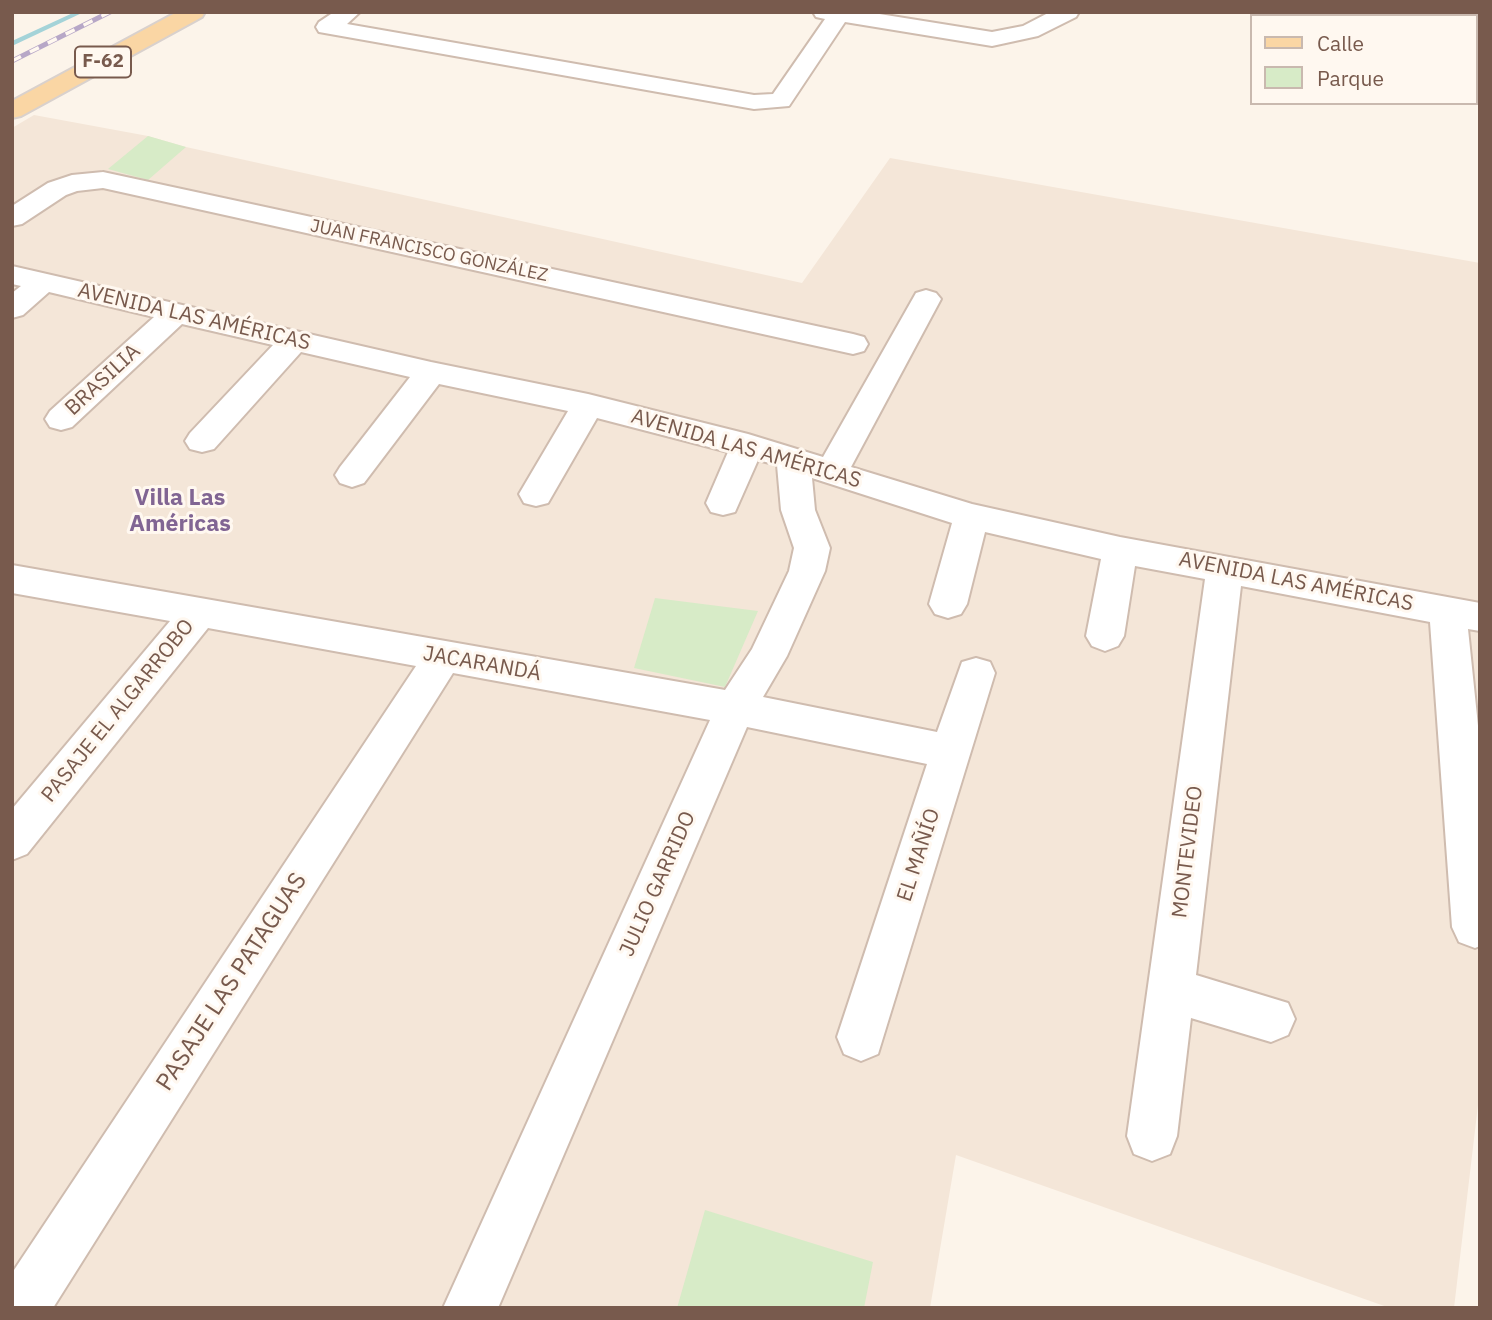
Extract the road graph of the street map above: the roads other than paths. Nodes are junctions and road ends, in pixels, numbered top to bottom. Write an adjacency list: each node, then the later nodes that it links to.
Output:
1 (194, 12): 5 (main road, F-62)
2 (349, 12): 4 (street)
3 (1068, 12): 4 (street)
4 (832, 13)
5 (12, 111)
6 (12, 218): 12 (street, JUAN FRANCISCO GONZÁLEZ)
7 (27, 279): 9 (street); 10 (street, AVENIDA LAS AMÉRICAS)
8 (926, 299): 18 (street)
9 (12, 309)
10 (176, 313): 11 (street, AVENIDA LAS AMÉRICAS); 15 (street, BRASILIA)
11 (296, 339): 13 (street, AVENIDA LAS AMÉRICAS); 16 (street)
12 (853, 344)
13 (431, 372): 14 (street, AVENIDA LAS AMÉRICAS); 19 (street)
14 (588, 405): 17 (street, AVENIDA LAS AMÉRICAS); 20 (street)
15 (61, 419)
16 (202, 441)
17 (748, 445): 18 (street, AVENIDA LAS AMÉRICAS); 21 (street)
18 (812, 465): 22 (street, AVENIDA LAS AMÉRICAS); 32 (street, JULIO GARRIDO)
19 (352, 475)
20 (536, 494)
21 (723, 503)
22 (971, 516): 23 (street, AVENIDA LAS AMÉRICAS); 26 (street)
23 (1119, 550): 24 (street, AVENIDA LAS AMÉRICAS); 29 (street)
24 (1225, 569): 28 (street, AVENIDA LAS AMÉRICAS); 36 (street, MONTEVIDEO)
25 (12, 579): 27 (street, JACARANDÁ)
26 (948, 604)
27 (198, 614): 30 (street, JACARANDÁ); 34 (street, PASAJE EL ALGARROBO)
28 (1464, 614): 35 (street)
29 (1105, 636)
30 (443, 657): 32 (street, JACARANDÁ); 40 (street, PASAJE LAS PATAGUAS)
31 (976, 673): 33 (street, EL MAÑÍO)
32 (735, 708): 33 (street, JACARANDÁ); 41 (street, JULIO GARRIDO)
33 (951, 752): 38 (street, EL MAÑÍO)
34 (12, 841)
35 (1475, 927)
36 (1171, 990): 37 (street); 39 (street, MONTEVIDEO)
37 (1272, 1019)
38 (861, 1037)
39 (1152, 1136)
40 (21, 1308)
41 (470, 1308)

